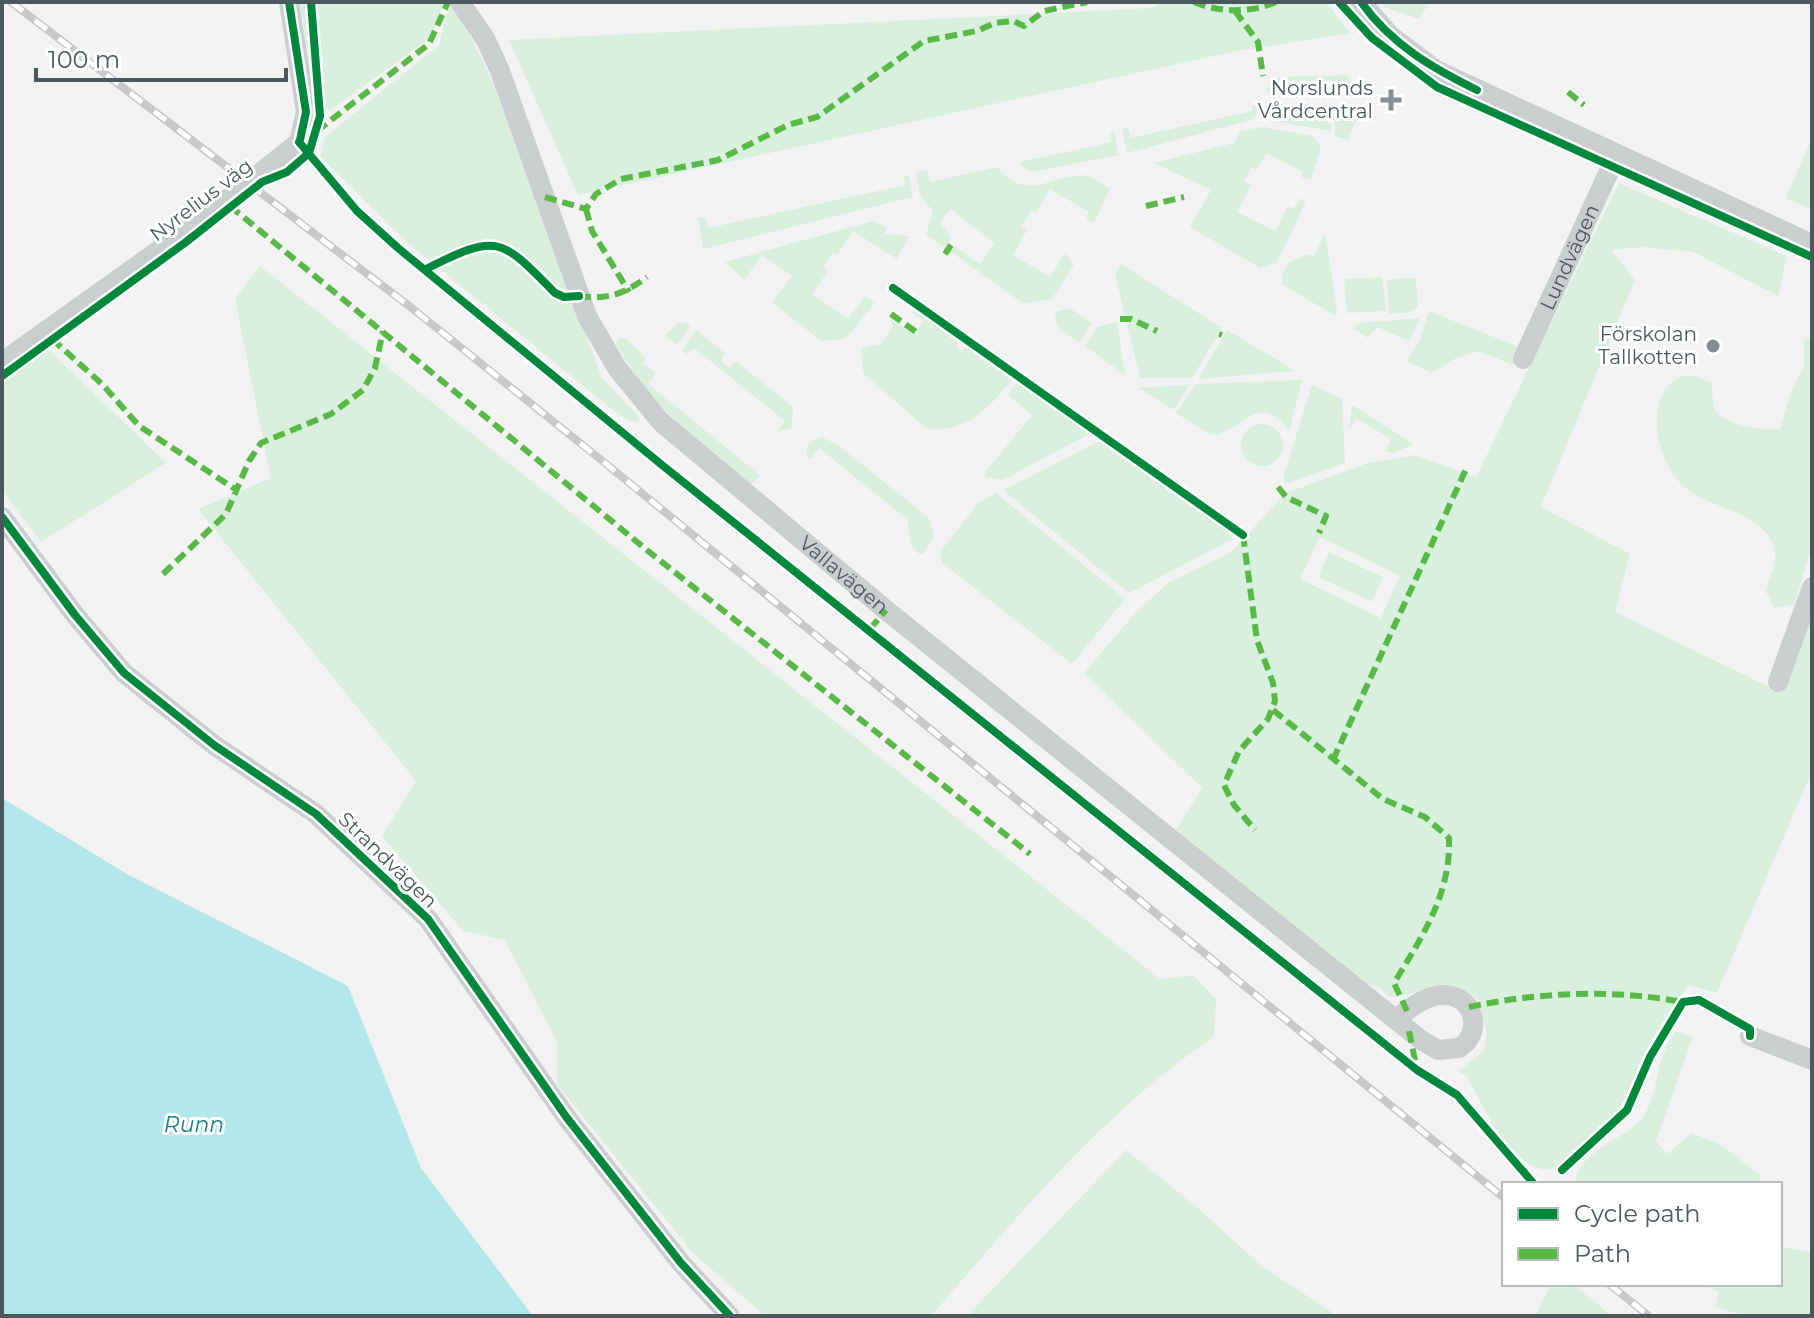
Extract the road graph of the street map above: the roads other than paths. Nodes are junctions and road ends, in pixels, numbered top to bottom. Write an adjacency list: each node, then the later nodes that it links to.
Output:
1 (289, 2): 7 (street, Nyrelius väg)
2 (460, 2): 11 (street, Vallavägen)
3 (1361, 2): 4 (street)
4 (1617, 154): 5 (street); 6 (street, Lundvägen)
5 (1812, 244)
6 (1523, 359)
7 (2, 362)
8 (2, 517): 14 (street, Strandvägen)
9 (1812, 587): 10 (street)
10 (1778, 682)
11 (1396, 1019)
12 (1750, 1036): 13 (street)
13 (1812, 1060)
14 (730, 1316)

